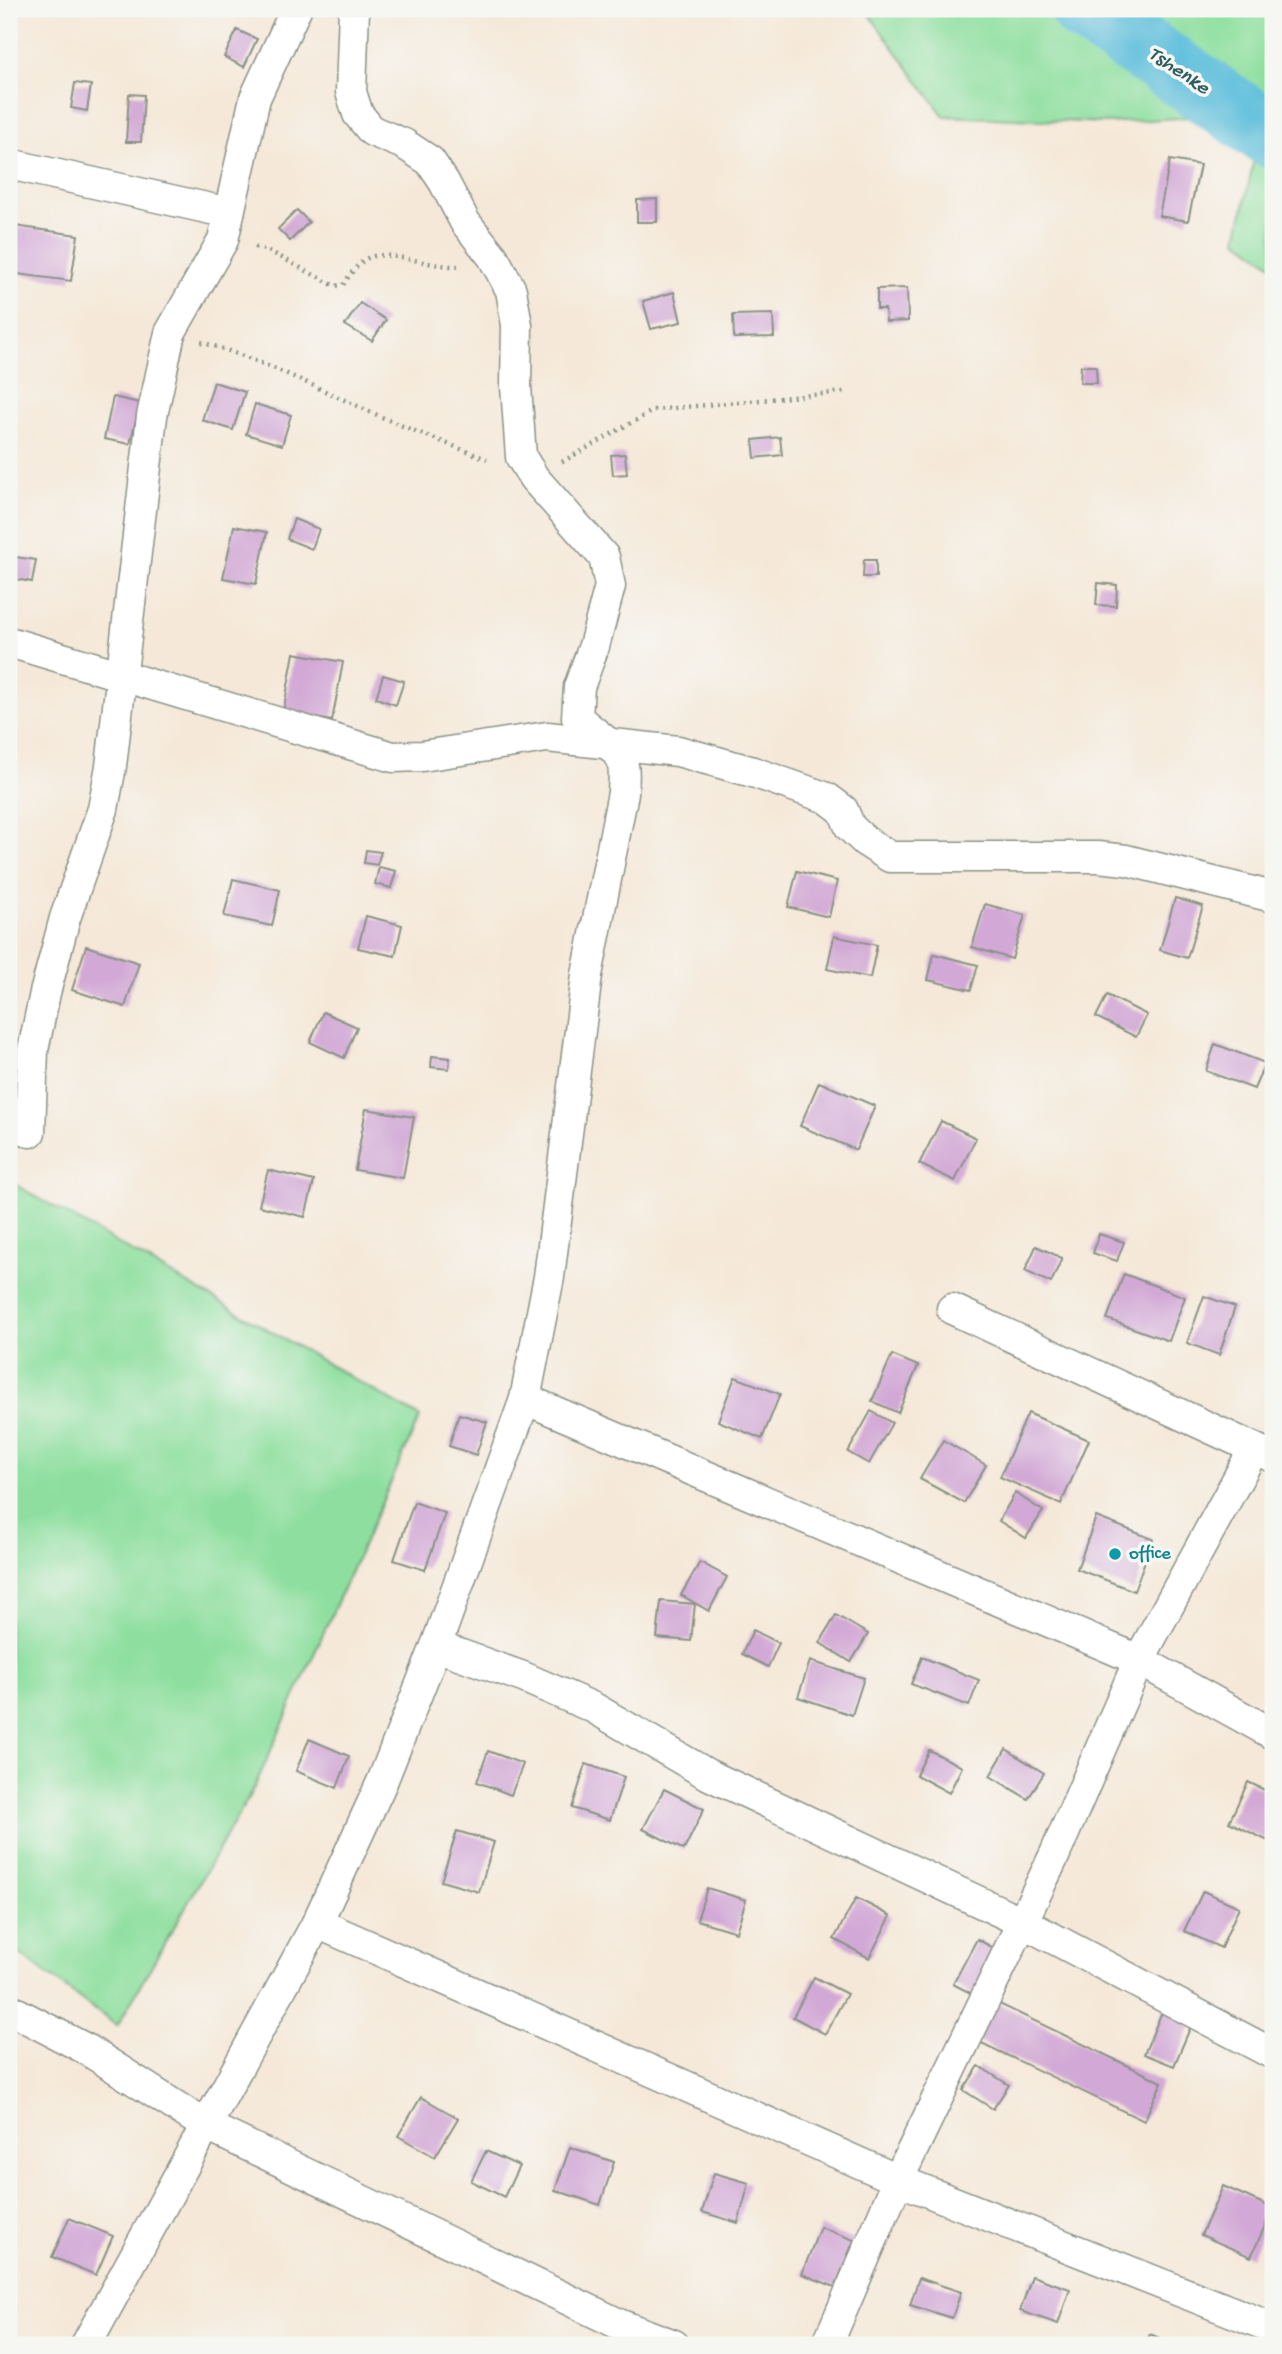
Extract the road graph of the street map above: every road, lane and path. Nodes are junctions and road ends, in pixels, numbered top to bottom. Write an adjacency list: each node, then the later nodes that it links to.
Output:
1 (296, 9): 4 (street)
2 (354, 9): 5 (street)
3 (9, 164): 4 (street)
4 (226, 226): 5 (path); 6 (street)
5 (492, 257): 8 (street)
6 (170, 333): 8 (path); 10 (street)
7 (844, 392): 8 (path)
8 (534, 478): 11 (street)
9 (9, 642): 10 (street)
10 (122, 677): 11 (street); 13 (street)
11 (608, 742): 12 (street); 15 (street)
12 (1273, 897)
13 (30, 1132)
14 (952, 1310): 16 (street)
15 (525, 1399): 17 (street); 18 (street)
16 (1264, 1453): 18 (street)
17 (436, 1646): 20 (street); 21 (street)
18 (1139, 1660): 19 (street); 20 (street)
19 (1273, 1734)
20 (1022, 1922): 23 (street); 25 (street)
21 (317, 1923): 24 (street); 25 (street)
22 (9, 2009): 24 (street)
23 (1273, 2054)
24 (205, 2125): 27 (street); 28 (street)
25 (898, 2180): 26 (street); 29 (street)
26 (1273, 2328)
27 (86, 2345)
28 (674, 2345)
29 (827, 2345)

